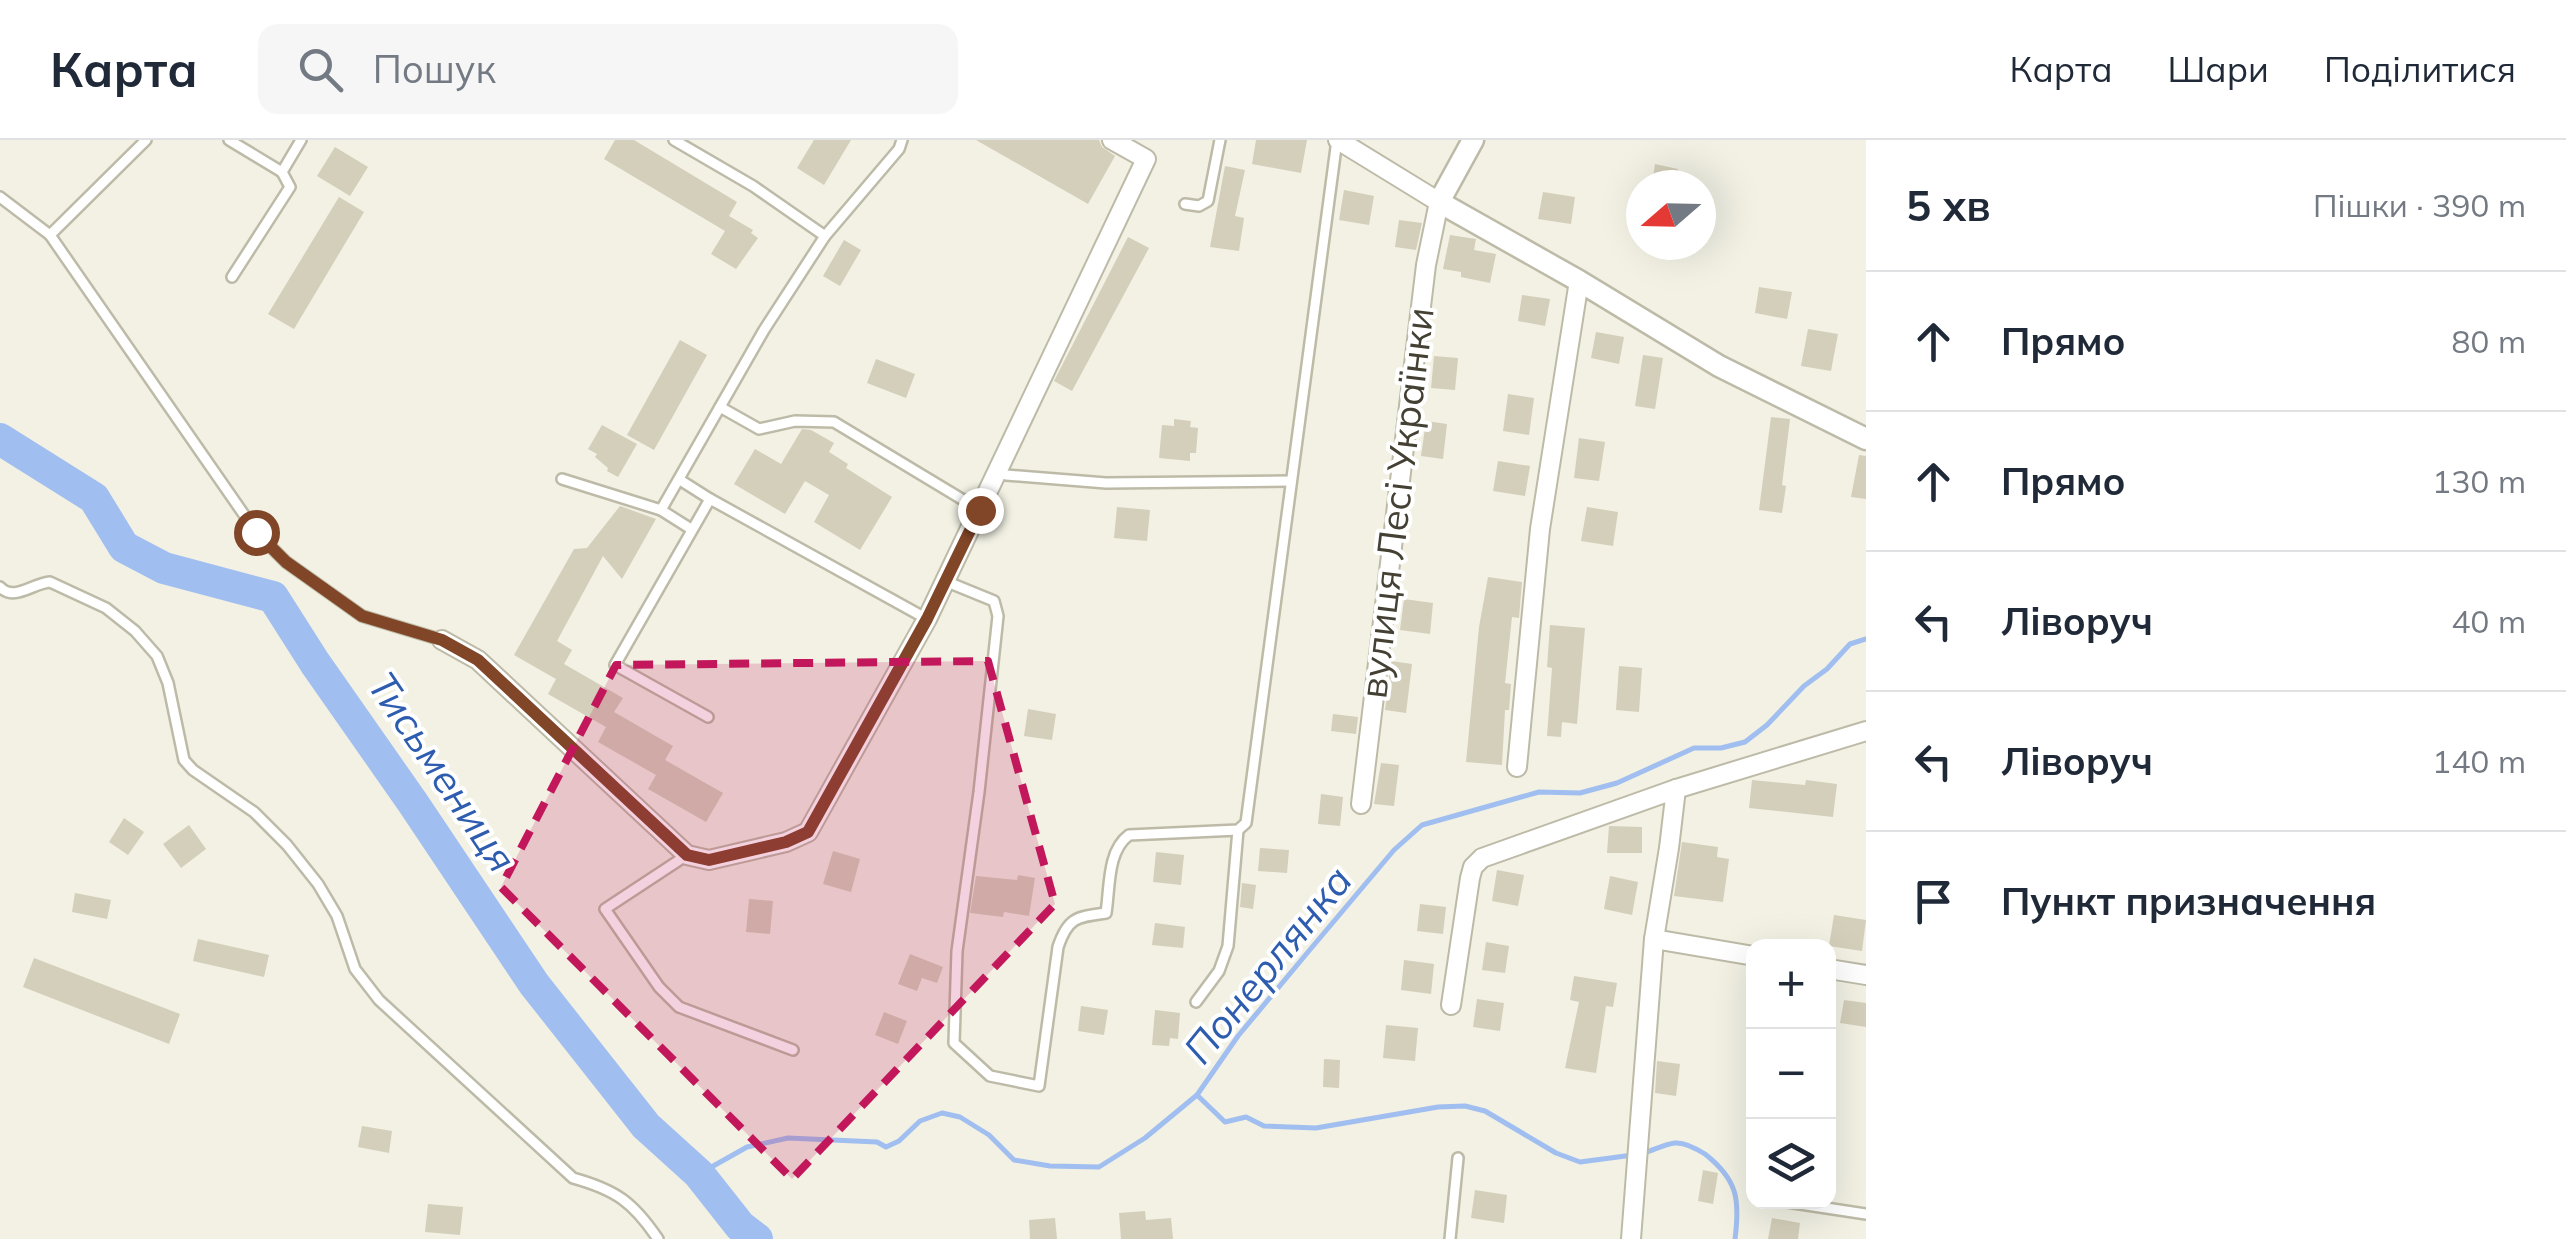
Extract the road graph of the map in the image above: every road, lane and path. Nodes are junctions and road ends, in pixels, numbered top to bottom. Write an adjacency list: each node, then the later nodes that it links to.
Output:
1 (146, 140): 14 (lane)
2 (229, 140): 10 (lane)
3 (301, 140): 10 (lane)
4 (674, 140): 15 (lane)
5 (902, 140): 15 (lane)
6 (1112, 140): 20 (street)
7 (1220, 140): 13 (lane)
8 (1338, 140): 12 (street); 23 (lane)
9 (1472, 140): 12 (street)
10 (282, 172): 16 (lane)
11 (0, 197): 14 (lane)
12 (1438, 202): 17 (street); 36 (street, вулиця Лесі Українки)
13 (1185, 204)
14 (50, 235): 31 (lane)
15 (825, 236): 18 (lane)
16 (232, 277)
17 (1579, 281): 19 (street); 34 (street)
18 (720, 407): 22 (lane); 26 (lane)
19 (1866, 438)
20 (997, 471): 23 (lane); 26 (street)
21 (562, 479): 25 (lane)
22 (680, 480): 24 (lane); 25 (lane)
23 (1292, 480): 37 (lane)
24 (710, 499): 27 (lane); 30 (lane)
25 (661, 510): 27 (lane)
26 (980, 510): 28 (street)
27 (691, 529): 32 (lane)
28 (945, 581): 30 (street); 37 (lane)
29 (0, 587): 49 (lane)
30 (927, 619): 38 (street)
31 (442, 640): 38 (street)
32 (708, 717)
33 (1866, 731): 35 (street)
34 (1517, 767)
35 (1676, 789): 39 (street); 44 (street)
36 (1361, 804)
37 (1238, 830): 43 (lane)
38 (687, 855): 45 (lane)
39 (1654, 940): 40 (street); 51 (street)
40 (1746, 955)
41 (1836, 970): 42 (street)
42 (1866, 975)
43 (1196, 1002)
44 (1451, 1004)
45 (793, 1050)
46 (1458, 1158): 50 (lane)
47 (1833, 1209): 48 (lane)
48 (1866, 1214)
49 (658, 1239)
50 (1450, 1239)
51 (1631, 1239)

